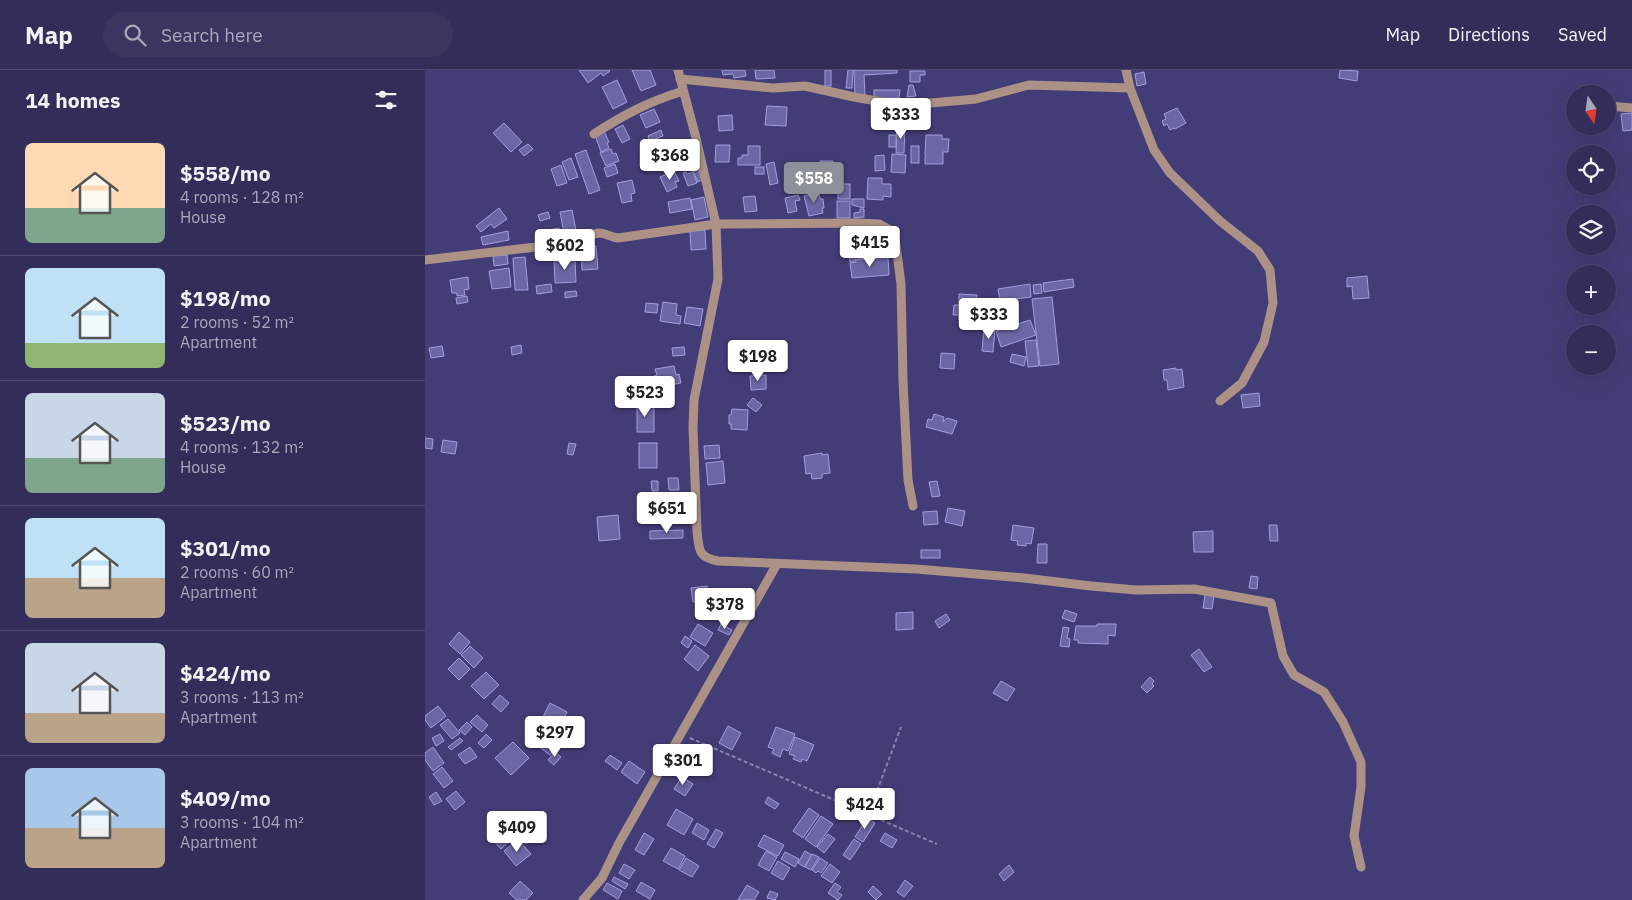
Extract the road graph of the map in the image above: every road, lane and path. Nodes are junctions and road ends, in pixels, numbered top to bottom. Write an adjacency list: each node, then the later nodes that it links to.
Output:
1 (1126, 70): 3 (street)
2 (679, 75): 3 (street); 4 (street)
3 (1130, 88): 10 (street)
4 (683, 91): 7 (street); 8 (street)
5 (1616, 107): 6 (street)
6 (1632, 108)
7 (594, 134)
8 (716, 224): 9 (street); 11 (street); 12 (street)
9 (425, 260)
10 (1221, 401)
11 (913, 506)
12 (777, 564): 14 (street); 17 (street)
13 (901, 727): 15 (path)
14 (681, 734): 15 (path); 18 (street)
15 (868, 815): 16 (path)
16 (937, 844)
17 (1361, 867)
18 (583, 900)

